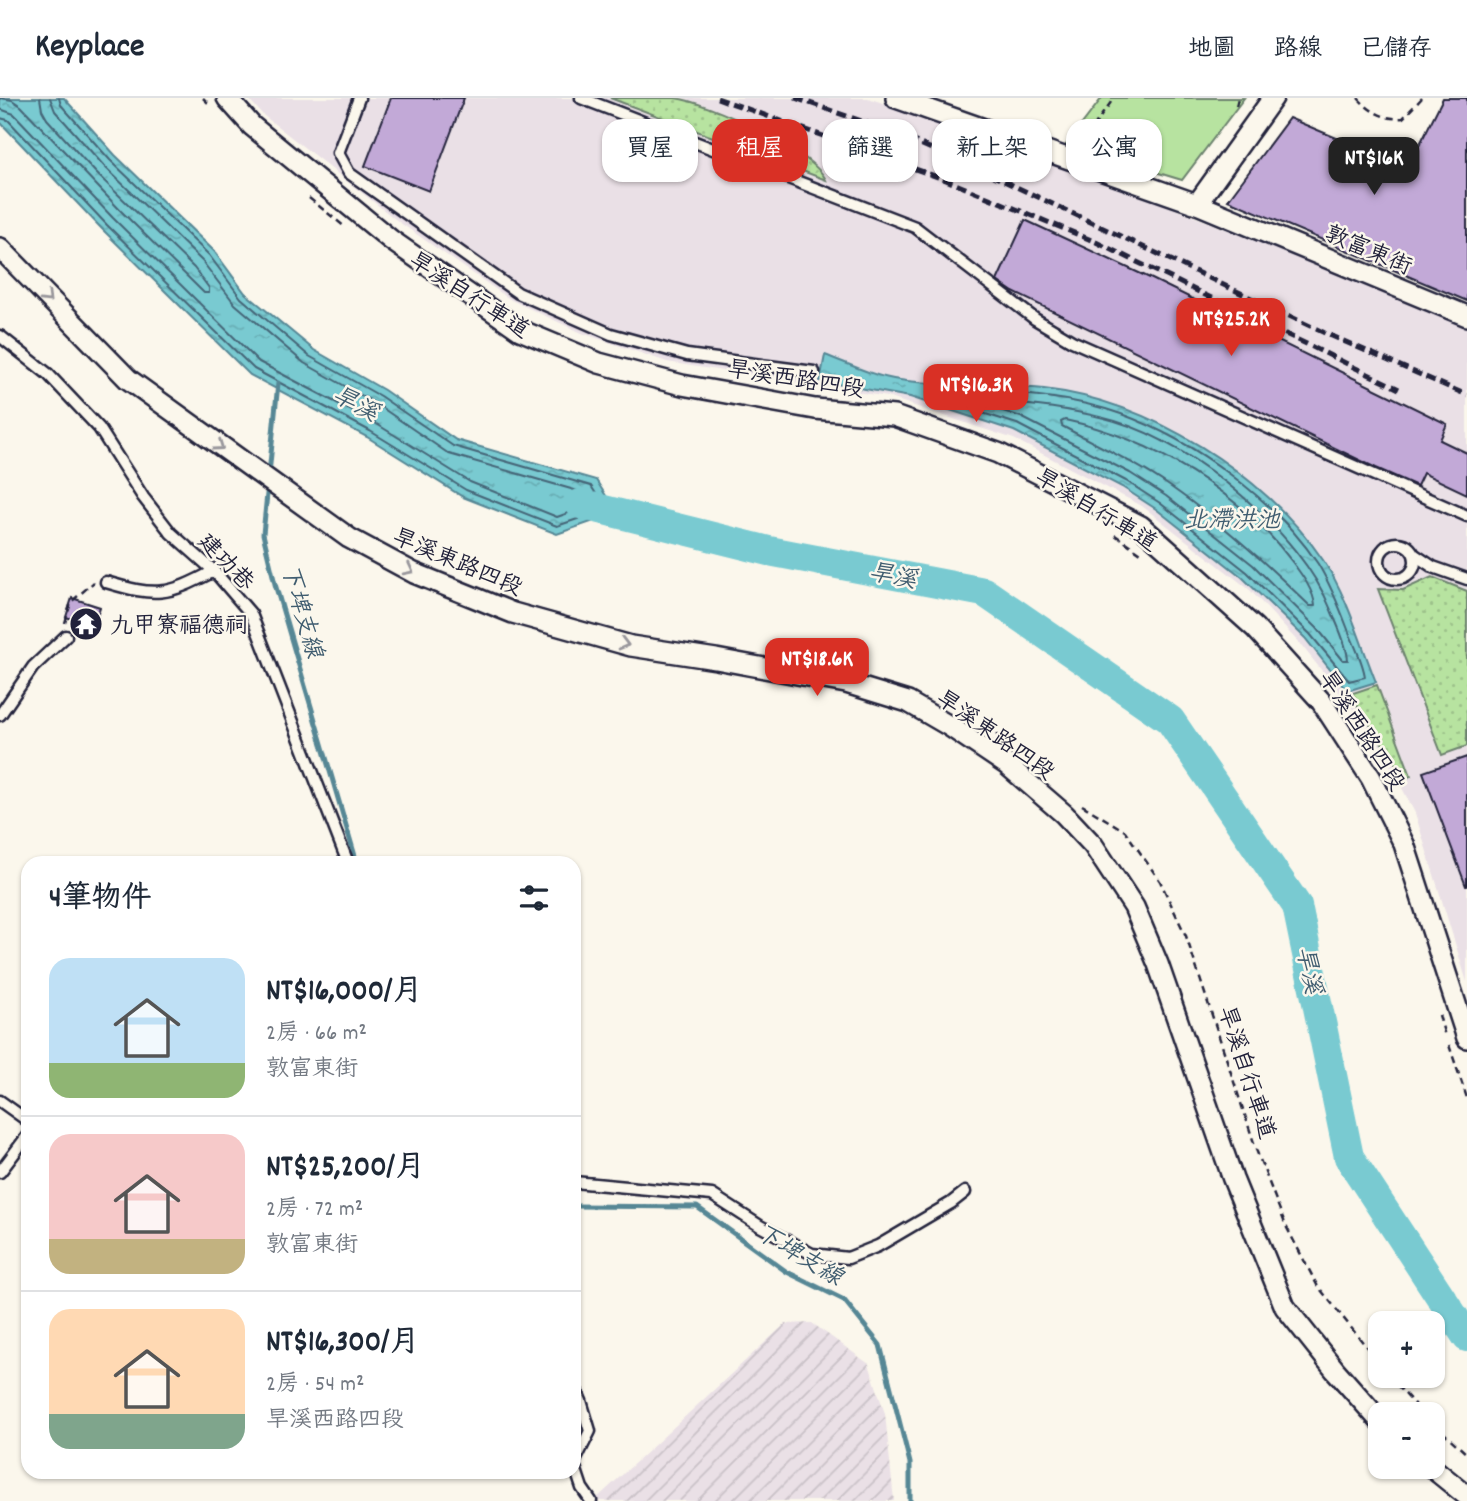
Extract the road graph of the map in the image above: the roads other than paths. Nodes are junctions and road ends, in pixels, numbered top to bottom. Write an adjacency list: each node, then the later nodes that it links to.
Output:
1 (359, 98): 10 (lane)
2 (581, 98): 11 (lane)
3 (896, 98): 6 (street, 敦富東街)
4 (1273, 98): 6 (street)
5 (219, 102): 21 (street, 旱溪西路四段)
6 (1197, 204): 8 (street, 敦富東街)
7 (0, 248): 29 (street, 旱溪東路四段, one-way to 29)
8 (1467, 316)
9 (0, 336): 14 (lane, 建功巷)
10 (814, 372)
11 (1467, 516)
12 (1415, 555): 13 (lane); 15 (lane); 15 (lane)
13 (1433, 567): 15 (lane); 16 (lane)
14 (214, 571): 17 (lane); 20 (lane, 建功巷)
15 (1411, 573)
16 (1467, 579)
17 (106, 582)
18 (66, 636): 19 (lane)
19 (0, 715)
20 (345, 856)
21 (1467, 1038)
22 (0, 1101): 23 (lane)
23 (21, 1116)
24 (21, 1144): 25 (lane)
25 (0, 1172)
26 (581, 1183): 27 (lane)
27 (965, 1192)
28 (581, 1401): 30 (lane)
29 (1368, 1407)
30 (581, 1450)
31 (1445, 1478): 33 (street)
32 (579, 1479): 34 (lane)
33 (1467, 1496)
34 (591, 1501)

